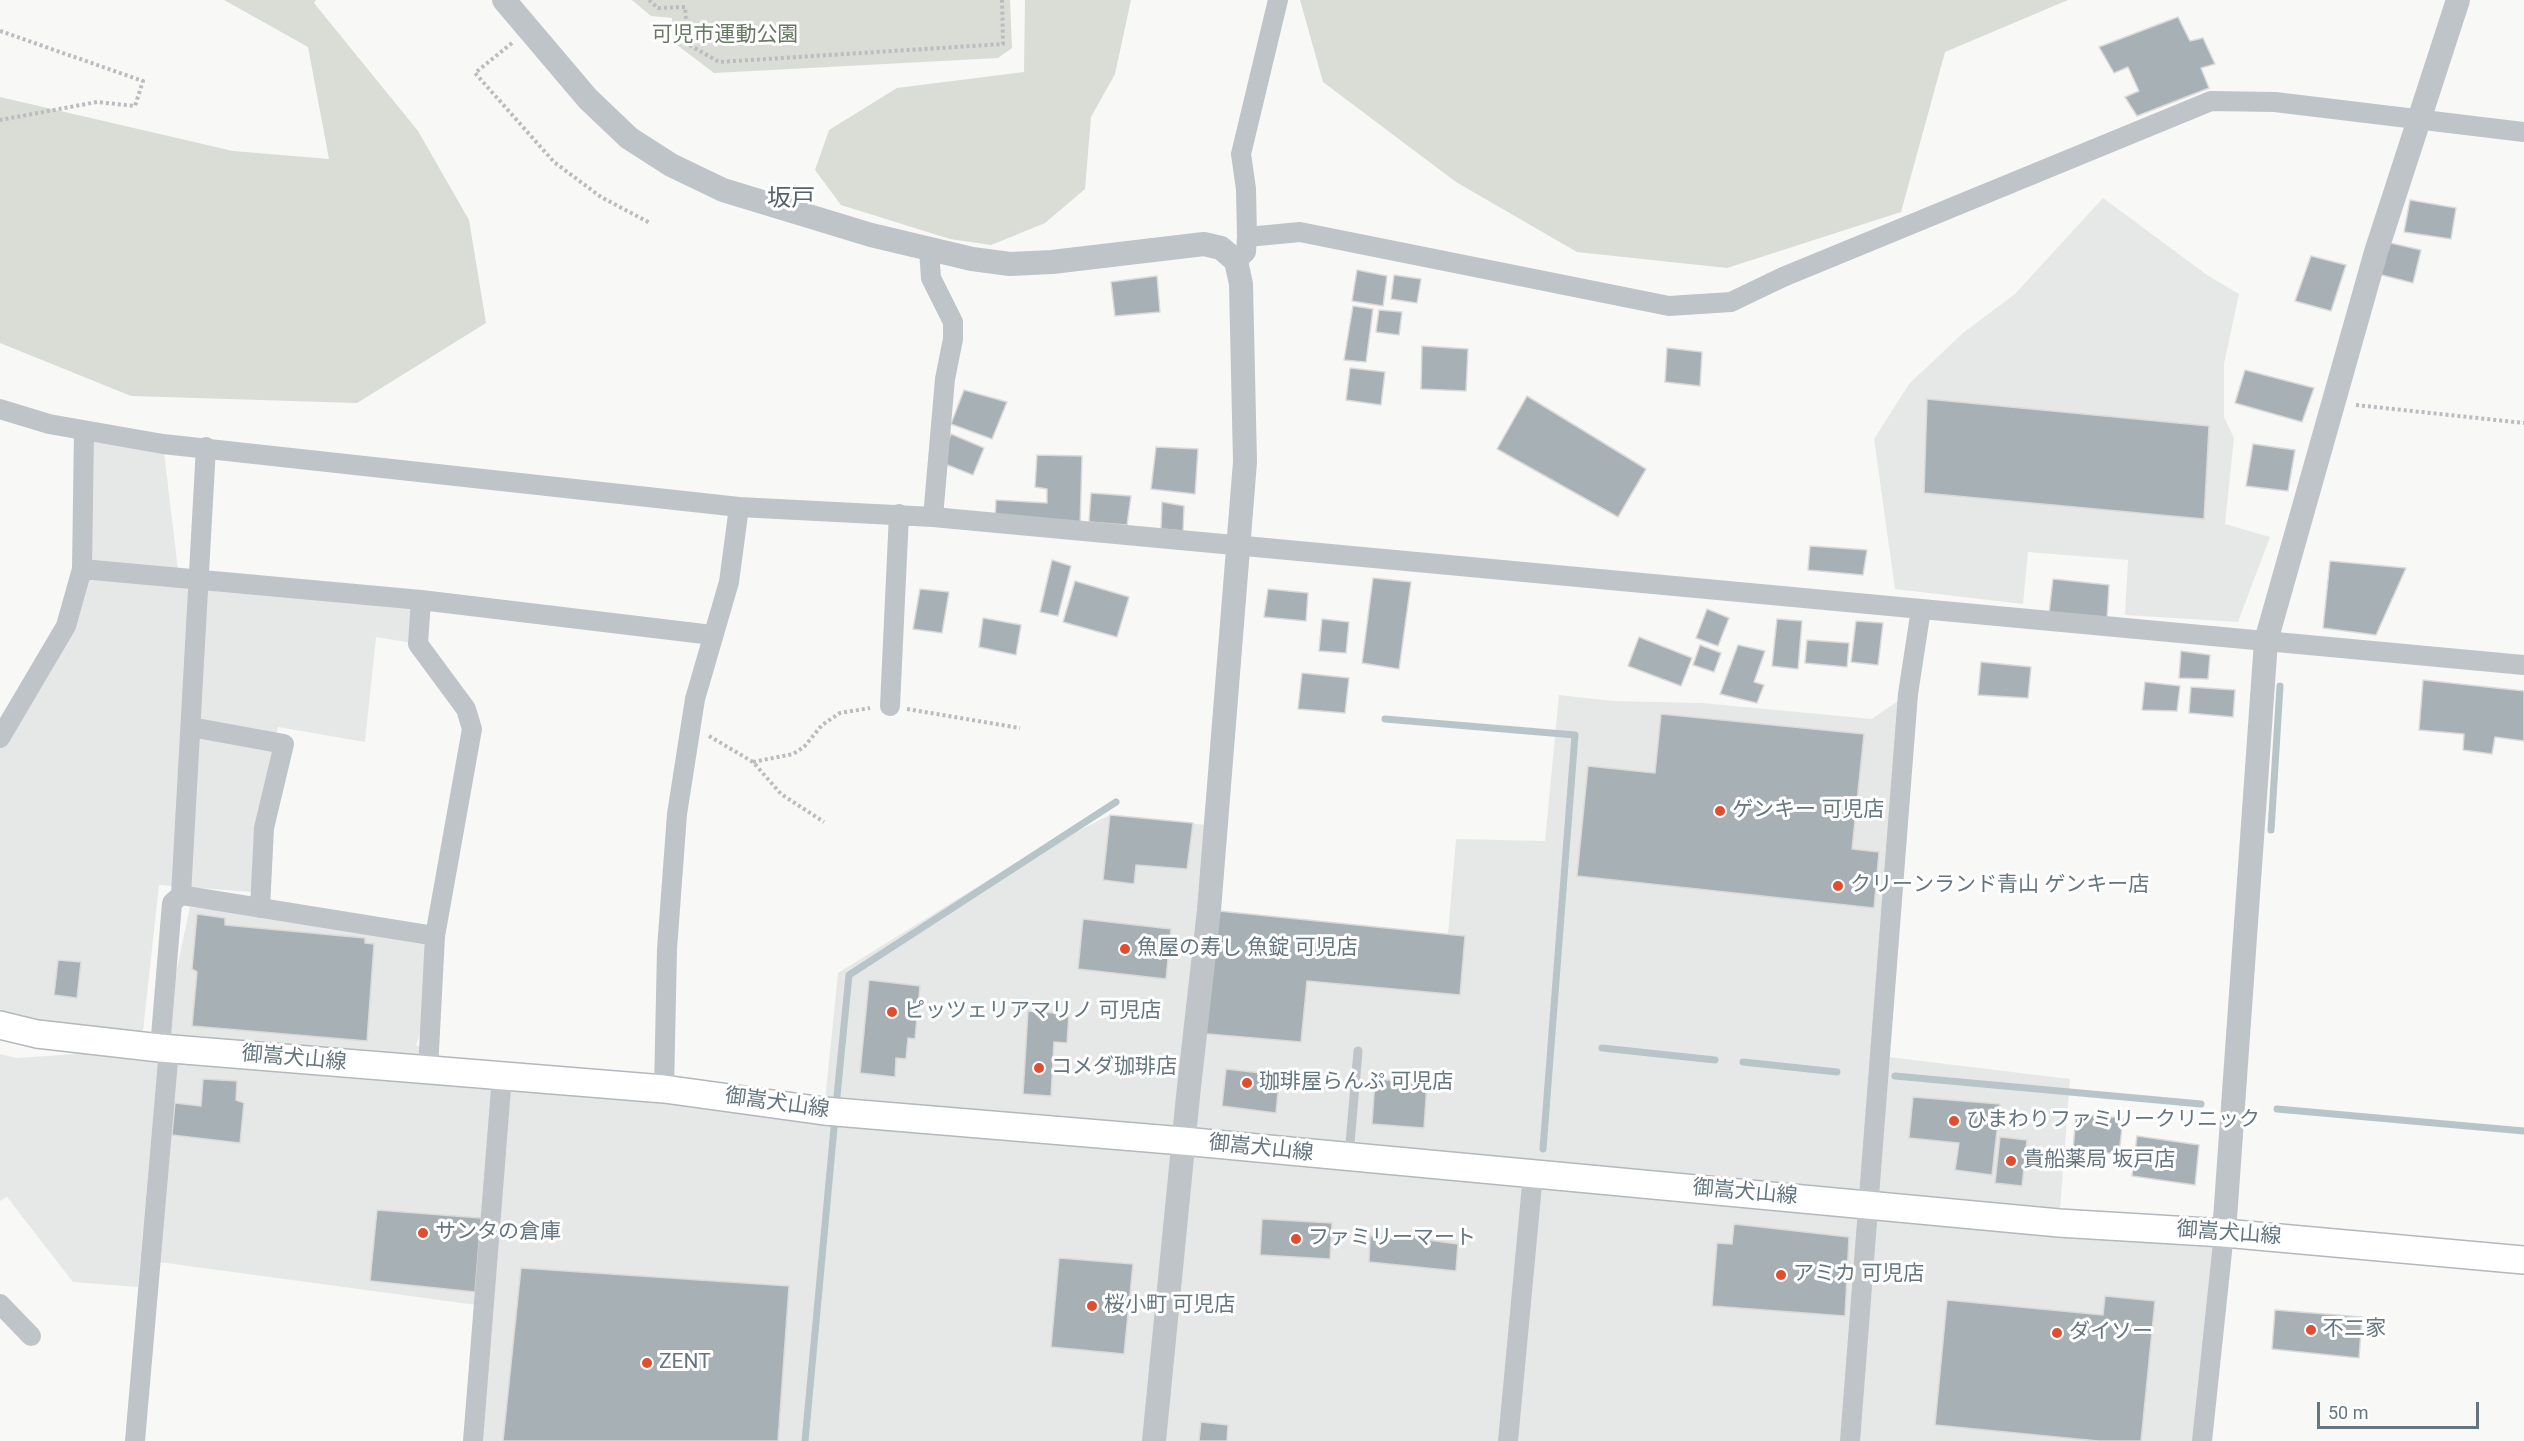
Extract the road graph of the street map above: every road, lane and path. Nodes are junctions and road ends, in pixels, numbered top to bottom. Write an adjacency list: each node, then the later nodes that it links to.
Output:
1 (504, 0): 6 (street)
2 (649, 0): 3 (path)
3 (1002, 0)
4 (1278, 0): 12 (street)
5 (2458, 0): 8 (street)
6 (529, 29): 11 (path); 13 (street)
7 (0, 31): 9 (path)
8 (2419, 118): 10 (street); 12 (street); 15 (street)
9 (0, 120)
10 (2524, 132)
11 (650, 223)
12 (1247, 237): 14 (street)
13 (929, 250): 14 (street); 22 (street)
14 (1236, 261): 23 (street)
15 (2335, 403): 17 (path); 29 (street)
16 (0, 409): 18 (street)
17 (2524, 423)
18 (84, 431): 19 (street); 24 (street)
19 (206, 447): 20 (street); 25 (street)
20 (739, 507): 21 (street); 28 (street)
21 (899, 514): 22 (street); 31 (street)
22 (933, 516): 23 (street)
23 (1238, 545): 27 (street); 45 (street)
24 (82, 568): 25 (street); 34 (street)
25 (198, 579): 26 (street); 33 (street)
26 (421, 600): 28 (street); 38 (street)
27 (1920, 609): 29 (street); 48 (street)
28 (712, 635): 32 (street)
29 (2266, 641): 30 (street); 49 (street)
30 (2524, 665)
31 (890, 706)
32 (691, 724): 35 (path); 44 (street)
33 (191, 727): 36 (street); 37 (street)
34 (0, 738)
35 (824, 822)
36 (181, 895): 37 (street); 40 (street)
37 (260, 908): 38 (street)
38 (435, 936): 42 (street)
39 (0, 1025): 40 (main road, 御嵩犬山線)
40 (164, 1049): 42 (main road, 御嵩犬山線); 53 (street)
41 (1358, 1051): 46 (lane)
42 (428, 1070): 43 (main road, 御嵩犬山線)
43 (502, 1076): 44 (main road, 御嵩犬山線); 54 (street)
44 (664, 1089): 45 (main road, 御嵩犬山線)
45 (1183, 1141): 46 (main road, 御嵩犬山線); 55 (street)
46 (1349, 1158): 47 (main road, 御嵩犬山線)
47 (1533, 1174): 48 (main road, 御嵩犬山線); 56 (street)
48 (1869, 1204): 49 (main road, 御嵩犬山線); 57 (street)
49 (2224, 1233): 50 (main road, 御嵩犬山線); 58 (street)
50 (2524, 1260)
51 (0, 1304): 52 (street)
52 (31, 1336)
53 (135, 1441)
54 (473, 1441)
55 (1154, 1441)
56 (1508, 1441)
57 (1850, 1441)
58 (2202, 1441)

